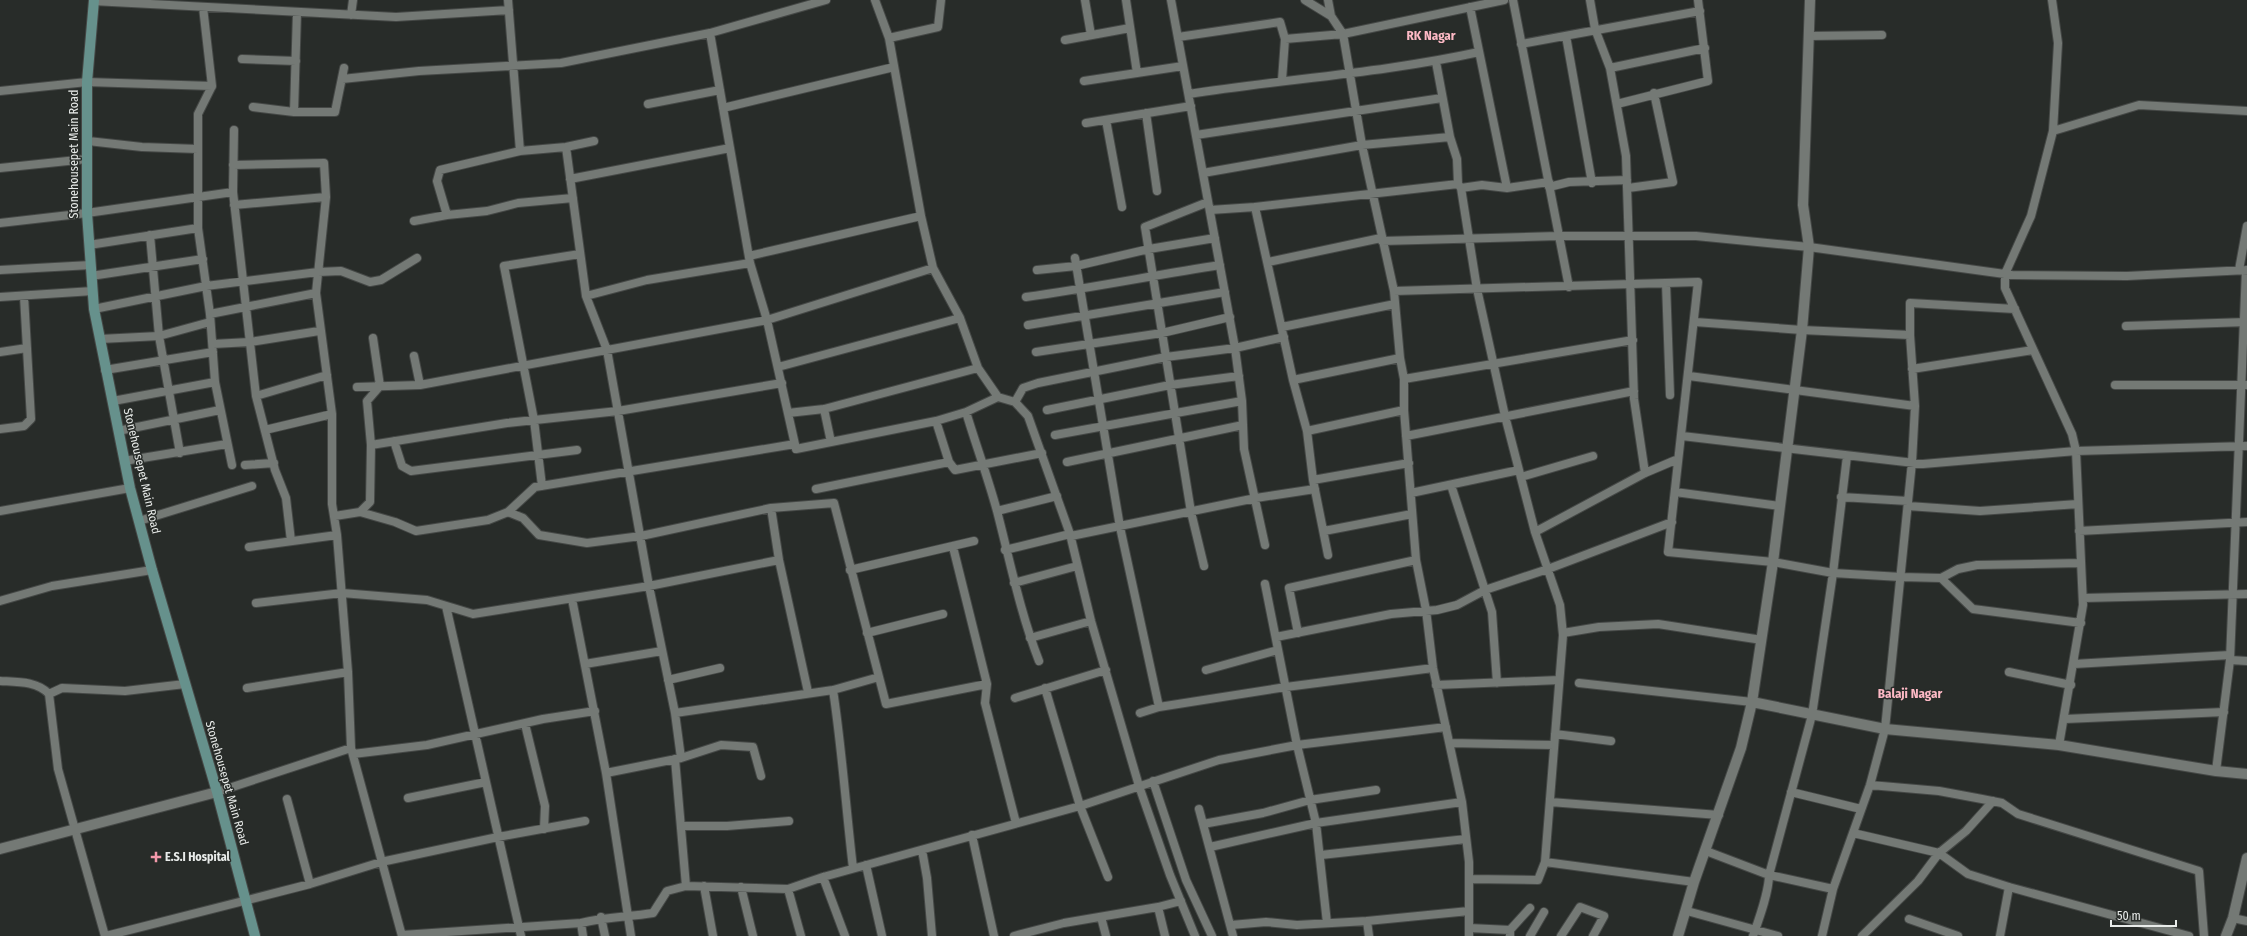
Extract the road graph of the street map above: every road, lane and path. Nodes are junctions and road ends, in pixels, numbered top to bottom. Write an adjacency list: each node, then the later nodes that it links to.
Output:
1 (94, 0): 18 (street); 53 (main road, Stonehousepet Main Road)
2 (353, 0): 23 (street)
3 (508, 0): 20 (street)
4 (826, 0): 27 (street)
5 (875, 0): 34 (street)
6 (941, 0): 34 (street)
7 (1085, 0): 29 (street)
8 (1126, 0): 25 (street)
9 (1171, 0): 33 (street)
10 (1305, 0): 24 (street)
11 (1328, 0): 24 (street)
12 (1504, 0): 19 (street)
13 (1513, 0): 37 (street)
14 (1590, 0): 26 (street)
15 (1698, 0): 21 (street)
16 (1810, 0): 32 (street)
17 (2052, 0): 72 (street)
18 (203, 7): 22 (street); 54 (street)
19 (1470, 7): 28 (street); 39 (street)
20 (509, 10): 23 (street); 43 (street)
21 (1700, 11): 26 (street); 38 (street)
22 (297, 12): 23 (street); 41 (street)
23 (351, 15)
24 (1331, 16): 28 (street)
25 (1130, 28): 29 (street); 48 (street)
26 (1595, 29): 31 (street); 47 (street)
27 (710, 33): 43 (street); 55 (street)
28 (1343, 34): 36 (street); 49 (street)
29 (1092, 35): 35 (street)
30 (1882, 35): 32 (street)
31 (1566, 36): 37 (street); 87 (street)
32 (1809, 36): 117 (street)
33 (1178, 37): 36 (street); 44 (street)
34 (889, 38): 45 (street)
35 (1065, 40)
36 (1285, 40): 51 (street)
37 (1522, 44): 89 (street)
38 (1705, 48): 47 (street); 57 (street)
39 (1479, 52): 42 (street); 91 (street)
40 (242, 59): 41 (street)
41 (296, 61): 66 (street)
42 (1436, 62): 49 (street); 59 (street)
43 (513, 65): 50 (street); 81 (street)
44 (1183, 66): 48 (street); 58 (street)
45 (894, 67): 64 (street); 104 (street)
46 (344, 68): 50 (street)
47 (1610, 68): 61 (street)
48 (1138, 73): 52 (street)
49 (1350, 73): 51 (street); 67 (street)
50 (342, 79): 66 (street)
51 (1282, 80): 58 (street)
52 (1084, 81)
53 (87, 82): 54 (street); 56 (street); 75 (main road, Stonehousepet Main Road)
54 (212, 86): 80 (street)
55 (720, 90): 60 (street); 64 (street)
56 (0, 91)
57 (1654, 93): 61 (street); 88 (street)
58 (1189, 94): 62 (street)
59 (1442, 98): 67 (street); 74 (street)
60 (648, 104)
61 (1617, 104): 88 (street)
62 (1191, 106): 68 (street); 73 (street)
63 (253, 107): 66 (street)
64 (724, 108): 79 (street)
65 (2247, 111): 72 (street)
66 (294, 112)
67 (1356, 112): 73 (street); 77 (street)
68 (1146, 113): 69 (street); 92 (street)
69 (1106, 120): 70 (street); 100 (street)
70 (1086, 123)
71 (234, 130): 83 (street)
72 (2053, 131): 132 (street)
73 (1196, 135): 85 (street)
74 (1450, 137): 77 (street); 90 (street)
75 (88, 141): 80 (street); 82 (main road, Stonehousepet Main Road)
76 (594, 141): 78 (street)
77 (1362, 145): 85 (street); 94 (street)
78 (566, 147): 81 (street); 86 (street)
79 (730, 148): 86 (street); 121 (street)
80 (198, 149): 95 (street)
81 (520, 151): 103 (street)
82 (87, 159): 84 (street); 102 (main road, Stonehousepet Main Road)
83 (233, 164): 93 (street); 96 (street)
84 (0, 168)
85 (1203, 173): 99 (street)
86 (570, 179): 97 (street)
87 (1592, 183): 88 (street); 89 (street)
88 (1627, 184): 111 (street)
89 (1549, 185): 91 (street); 110 (street)
90 (1460, 186): 91 (street); 94 (street); 113 (street)
91 (1507, 188)
92 (1157, 191)
93 (233, 192): 95 (street); 98 (street)
94 (1372, 193): 101 (street); 114 (street)
95 (198, 197): 102 (street); 108 (street)
96 (326, 197): 98 (street); 131 (street)
97 (573, 198): 103 (street); 118 (street)
98 (234, 205): 135 (street)
99 (1209, 206): 101 (street); 112 (street); 116 (street)
100 (1122, 207)
101 (1255, 207): 123 (street)
102 (87, 213): 106 (street); 115 (main road, Stonehousepet Main Road)
103 (447, 215): 105 (street)
104 (921, 216): 121 (street); 127 (street)
105 (414, 221)
106 (0, 223)
107 (2247, 226): 130 (street)
108 (198, 228): 109 (street); 120 (street)
109 (150, 235): 115 (street); 126 (street)
110 (1558, 236): 111 (street); 113 (street); 139 (street)
111 (1628, 236): 117 (street); 137 (street)
112 (1215, 238): 116 (street); 125 (street)
113 (1468, 239): 114 (street); 140 (street)
114 (1381, 240): 123 (street); 143 (street)
115 (89, 245): 124 (main road, Stonehousepet Main Road)
116 (1149, 248): 122 (street); 133 (street)
117 (1809, 248): 132 (street); 166 (street)
118 (580, 254): 147 (street); 189 (street)
119 (417, 258): 131 (street)
120 (203, 259): 126 (street); 138 (street)
121 (749, 260): 147 (street); 160 (street)
122 (1075, 262): 129 (street); 141 (street)
123 (1268, 262): 165 (street)
124 (91, 265): 128 (street); 134 (main road, Stonehousepet Main Road)
125 (1220, 265): 133 (street); 144 (street)
126 (154, 267): 134 (street); 150 (street)
127 (933, 268): 159 (street); 160 (street)
128 (0, 270)
129 (1037, 270)
130 (2244, 270): 132 (street); 161 (street)
131 (318, 272): 135 (street); 145 (street)
132 (2005, 274): 155 (street)
133 (1153, 275): 141 (street); 151 (street)
134 (91, 276): 142 (main road, Stonehousepet Main Road)
135 (242, 281): 138 (street); 153 (street)
136 (1666, 283): 137 (street); 162 (street); 211 (street)
137 (1630, 284): 139 (street); 174 (street)
138 (206, 286): 150 (street); 158 (street)
139 (1569, 286): 140 (street)
140 (1477, 289): 143 (street); 188 (street)
141 (1080, 290): 148 (street); 156 (street)
142 (93, 291): 146 (street); 154 (main road, Stonehousepet Main Road)
143 (1394, 291): 152 (street)
144 (1225, 292): 151 (street); 157 (street)
145 (316, 293): 153 (street); 167 (street)
146 (24, 296): 149 (street); 177 (street)
147 (586, 296): 180 (street)
148 (1026, 297)
149 (0, 298)
150 (155, 298): 154 (street); 170 (street)
151 (1157, 302): 156 (street); 168 (street)
152 (1394, 304): 165 (street); 186 (street)
153 (245, 307): 158 (street); 175 (street)
154 (94, 309): 173 (main road, Stonehousepet Main Road)
155 (2015, 309): 169 (street); 181 (street)
156 (1084, 316): 163 (street); 176 (street)
157 (1230, 317): 168 (street); 179 (street)
158 (210, 318): 170 (street); 178 (street)
159 (960, 318): 190 (street); 191 (street)
160 (767, 320): 180 (street); 190 (street)
161 (2245, 321): 164 (street); 202 (street)
162 (1695, 322): 166 (street); 197 (street)
163 (1028, 325)
164 (2126, 326)
165 (1282, 327): 171 (street)
166 (1802, 330): 169 (street); 209 (street)
167 (319, 331): 175 (street); 195 (street)
168 (1162, 332): 176 (street); 185 (street)
169 (1910, 335): 192 (street)
170 (159, 336): 173 (street); 187 (street)
171 (1284, 336): 179 (street); 199 (street)
172 (373, 338): 206 (street)
173 (100, 340): 193 (main road, Stonehousepet Main Road)
174 (1633, 340): 188 (street); 208 (street)
175 (250, 342): 178 (street); 212 (street)
176 (1088, 344): 183 (street); 194 (street)
177 (27, 348): 182 (street); 234 (street)
178 (213, 348): 187 (street); 200 (street)
179 (1235, 348): 185 (street); 196 (street)
180 (607, 350): 189 (street); 223 (street)
181 (2033, 350): 192 (street); 250 (street)
182 (0, 352)
183 (1036, 352)
184 (414, 356): 203 (street)
185 (1166, 357): 194 (street); 204 (street)
186 (1400, 358): 198 (street); 199 (street)
187 (163, 360): 193 (street); 210 (street)
188 (1494, 365): 198 (street); 228 (street)
189 (523, 366): 203 (street); 230 (street)
190 (778, 367): 201 (street)
191 (978, 368): 213 (street); 219 (street)
192 (1912, 368): 218 (street)
193 (106, 370): 216 (main road, Stonehousepet Main Road)
194 (1093, 372): 214 (street); 217 (street)
195 (327, 375): 212 (street); 227 (street)
196 (1239, 376): 204 (street); 215 (street)
197 (1689, 376): 209 (street); 240 (street)
198 (1404, 379): 222 (street)
199 (1293, 380): 237 (street)
200 (215, 382): 210 (street); 220 (street)
201 (782, 383): 223 (street); 226 (street)
202 (2244, 384): 205 (street); 247 (street)
203 (420, 385): 206 (street)
204 (1170, 385): 214 (street); 225 (street)
205 (2115, 385)
206 (380, 386): 207 (street); 246 (street)
207 (357, 387)
208 (1634, 391): 228 (street); 268 (street)
209 (1793, 391): 218 (street); 248 (street)
210 (168, 392): 216 (street); 229 (street)
211 (1670, 394)
212 (256, 396): 235 (street)
213 (998, 397): 217 (street); 224 (street)
214 (1098, 400): 221 (street); 232 (street)
215 (1242, 400): 225 (street); 233 (street)
216 (113, 401): 236 (main road, Stonehousepet Main Road)
217 (1015, 402): 252 (street)
218 (1915, 406): 261 (street)
219 (824, 409): 226 (street); 243 (street)
220 (220, 410): 229 (street); 244 (street)
221 (1047, 410)
222 (1404, 410): 237 (street); 239 (street)
223 (618, 411): 230 (street); 267 (street)
224 (966, 412): 231 (street); 264 (street)
225 (1174, 412): 232 (street); 241 (street)
226 (788, 413): 245 (street)
227 (332, 414): 235 (street); 292 (street)
228 (1505, 416): 239 (street); 269 (street)
229 (172, 420): 236 (street); 251 (street)
230 (534, 420): 242 (street); 254 (street)
231 (936, 421): 243 (street); 259 (street)
232 (1102, 425): 238 (street); 253 (street)
233 (1243, 425): 241 (street); 280 (street)
234 (0, 429)
235 (265, 430): 262 (street)
236 (118, 431): 258 (main road, Stonehousepet Main Road)
237 (1307, 431): 270 (street)
238 (1055, 435)
239 (1406, 436): 263 (street)
240 (1682, 436): 248 (street); 257 (street)
241 (1178, 438): 253 (street); 290 (street)
242 (394, 441): 246 (street); 254 (street)
243 (831, 442): 245 (street)
244 (227, 444): 251 (street); 265 (street)
245 (795, 444): 267 (street)
246 (371, 445): 288 (street)
247 (2243, 446): 250 (street); 295 (street)
248 (1787, 449): 256 (street); 284 (street)
249 (577, 450): 254 (street)
250 (2076, 451): 261 (street); 283 (street)
251 (180, 453): 258 (street)
252 (1042, 453): 264 (street); 279 (street)
253 (1106, 453): 260 (street); 297 (street)
254 (538, 454): 273 (street)
255 (1593, 456): 269 (street)
256 (1847, 456): 261 (street); 281 (street)
257 (1678, 459): 268 (street); 277 (street)
258 (124, 462): 274 (main road, Stonehousepet Main Road)
259 (949, 462): 264 (street); 275 (street)
260 (1066, 462)
261 (1912, 462): 282 (street)
262 (274, 463): 266 (street); 304 (street)
263 (1409, 463): 270 (street); 278 (street)
264 (981, 464): 286 (street)
265 (232, 465)
266 (245, 465)
267 (630, 472): 273 (street); 303 (street)
268 (1645, 473): 300 (street)
269 (1520, 474): 271 (street); 300 (street)
270 (1313, 480): 276 (street)
271 (1451, 485): 278 (street); 326 (street)
272 (252, 486): 293 (street)
273 (542, 486): 289 (street)
274 (130, 488): 287 (street); 293 (main road, Stonehousepet Main Road)
275 (816, 489)
276 (1315, 489): 280 (street); 298 (street)
277 (1675, 492): 284 (street); 294 (street)
278 (1411, 493): 291 (street)
279 (1058, 496): 286 (street); 302 (street)
280 (1256, 498): 290 (street); 306 (street)
281 (1841, 498): 282 (street); 320 (street)
282 (1908, 503): 283 (street); 321 (street)
283 (2078, 504): 299 (street)
284 (1780, 506): 313 (street)
285 (771, 508): 303 (street); 311 (street); 319 (street)
286 (996, 510): 309 (street)
287 (0, 511)
288 (360, 512): 289 (street); 292 (street)
289 (508, 512): 303 (street)
290 (1191, 512): 297 (street); 316 (street)
291 (1412, 514): 298 (street); 312 (street)
292 (335, 516): 301 (street)
293 (139, 521): 318 (main road, Stonehousepet Main Road)
294 (1672, 522): 313 (street); 317 (street)
295 (2235, 522): 296 (street); 299 (street); 328 (street)
296 (2247, 522)
297 (1120, 527): 302 (street); 376 (street)
298 (1324, 531): 310 (street)
299 (2079, 531): 314 (street)
300 (1535, 532): 317 (street)
301 (337, 535): 304 (street); 327 (street)
302 (1071, 535): 309 (street); 315 (street)
303 (642, 536): 325 (street)
304 (291, 541): 308 (street)
305 (974, 541): 307 (street)
306 (1265, 545)
307 (953, 546): 319 (street); 365 (street)
308 (249, 547)
309 (1005, 550): 323 (street)
310 (1328, 555)
311 (779, 560): 325 (street); 372 (street)
312 (1416, 560): 335 (street); 341 (street)
313 (1773, 562): 320 (street); 344 (street)
314 (2081, 562): 322 (street); 330 (street)
315 (1078, 566): 323 (street); 337 (street)
316 (1204, 566)
317 (1548, 569): 326 (street); 339 (street)
318 (152, 570): 332 (street); 364 (main road, Stonehousepet Main Road)
319 (850, 570): 340 (street)
320 (1833, 573): 321 (street); 381 (street)
321 (1901, 578): 322 (street); 385 (street)
322 (1941, 578): 338 (street)
323 (1014, 583): 343 (street)
324 (1265, 584): 342 (street)
325 (649, 586): 331 (street); 346 (street)
326 (1485, 590): 335 (street); 362 (street)
327 (342, 593): 333 (street); 334 (street); 356 (street)
328 (2232, 594): 329 (street); 330 (street); 347 (street)
329 (2247, 594)
330 (2083, 598): 338 (street)
331 (572, 599): 334 (street); 350 (street)
332 (0, 601)
333 (256, 603)
334 (446, 606): 387 (street)
335 (1426, 610): 341 (street); 353 (street)
336 (943, 614): 340 (street)
337 (1091, 621): 343 (street); 354 (street)
338 (2080, 623): 351 (street)
339 (1562, 632): 344 (street); 360 (street)
340 (867, 633): 358 (street)
341 (1298, 633): 342 (street)
342 (1276, 637): 345 (street)
343 (1030, 638): 348 (street)
344 (1762, 640): 375 (street)
345 (1278, 650): 355 (street); 368 (street)
346 (662, 651): 350 (street); 359 (street)
347 (2230, 658): 349 (street); 351 (street); 378 (street)
348 (1039, 660)
349 (2247, 661)
350 (585, 664): 377 (street)
351 (2074, 664): 366 (street)
352 (720, 668): 359 (street)
353 (1433, 668): 367 (street); 368 (street)
354 (1106, 670): 370 (street); 402 (street)
355 (1206, 670)
356 (348, 672): 369 (street); 393 (street)
357 (2009, 672): 366 (street)
358 (879, 677): 365 (street); 371 (street)
359 (668, 680): 379 (street)
360 (1559, 680): 362 (street); 386 (street)
361 (0, 681): 373 (street)
362 (1497, 683): 367 (street)
363 (1579, 683): 375 (street)
364 (186, 684): 373 (street); 404 (main road, Stonehousepet Main Road)
365 (987, 684): 418 (street)
366 (2071, 684): 382 (street)
367 (1436, 685): 384 (street)
368 (1286, 687): 376 (street); 390 (street)
369 (247, 688)
370 (1045, 688): 374 (street); 412 (street)
371 (832, 690): 372 (street); 438 (street)
372 (808, 692): 379 (street)
373 (49, 694): 423 (street)
374 (1015, 698)
375 (1752, 702): 381 (street); 415 (street)
376 (1159, 707): 380 (street)
377 (595, 711): 383 (street); 396 (street)
378 (2224, 712): 382 (street); 395 (street)
379 (675, 713): 394 (street)
380 (1140, 713)
381 (1812, 715): 385 (street); 405 (street)
382 (2065, 718): 392 (street)
383 (525, 724): 387 (street); 422 (street)
384 (1446, 727): 389 (street); 390 (street)
385 (1885, 729): 392 (street); 401 (street)
386 (1555, 734): 388 (street); 391 (street)
387 (476, 735): 393 (street); 400 (street)
388 (1611, 741)
389 (1450, 743): 391 (street); 410 (street)
390 (1297, 745): 399 (street); 408 (street)
391 (1554, 745): 411 (street)
392 (2060, 745): 395 (street)
393 (352, 751): 404 (street); 435 (street)
394 (678, 758): 396 (street); 398 (street); 421 (street)
395 (2216, 771): 397 (street)
396 (606, 773): 459 (street)
397 (2247, 774)
398 (761, 776)
399 (1153, 781): 402 (street); 491 (street)
400 (486, 782): 406 (street); 426 (street)
401 (1870, 785): 409 (street); 414 (street)
402 (1139, 786): 412 (street); 452 (street)
403 (1376, 790): 408 (street)
404 (217, 792): 423 (street); 451 (main road, Stonehousepet Main Road)
405 (1792, 792): 414 (street); 439 (street)
406 (408, 798)
407 (286, 799): 444 (street)
408 (1310, 800): 419 (street); 420 (street)
409 (1993, 801): 432 (street); 504 (street)
410 (1462, 802): 419 (street); 427 (street)
411 (1550, 802): 415 (street); 436 (street)
412 (1080, 806): 418 (street); 441 (street)
413 (1198, 809): 420 (street)
414 (1862, 809): 424 (street)
415 (1719, 815): 431 (street)
416 (789, 821): 421 (street)
417 (585, 822): 422 (street)
418 (1016, 823): 425 (street)
419 (1316, 823): 428 (street); 433 (street)
420 (1203, 824): 428 (street)
421 (681, 826): 445 (street)
422 (544, 828): 426 (street)
423 (75, 830): 429 (street); 474 (street)
424 (1853, 833): 432 (street); 450 (street)
425 (972, 835): 430 (street); 486 (street)
426 (498, 836): 435 (street); 468 (street)
427 (1466, 839): 433 (street); 442 (street)
428 (1210, 847): 467 (street)
429 (0, 849)
430 (922, 850): 437 (street); 485 (street)
431 (1706, 851): 439 (street); 443 (street)
432 (1939, 853): 448 (street); 500 (street)
433 (1321, 855): 466 (street)
434 (2247, 858): 461 (street)
435 (381, 862): 444 (street); 473 (street)
436 (1545, 862): 442 (street); 443 (street)
437 (866, 865): 438 (street); 484 (street)
438 (853, 868): 440 (street)
439 (1769, 875): 450 (street); 472 (street)
440 (823, 877): 449 (street); 483 (street)
441 (1108, 877)
442 (1470, 879): 455 (street)
443 (1694, 882): 456 (street)
444 (310, 884): 451 (street)
445 (686, 886): 446 (street); 459 (street)
446 (704, 886): 447 (street); 480 (street)
447 (741, 887): 449 (street); 481 (street)
448 (2008, 887): 502 (street); 503 (street)
449 (788, 889): 482 (street)
450 (1833, 889): 499 (street)
451 (246, 900): 474 (street); 475 (main road, Stonehousepet Main Road)
452 (1181, 901): 453 (street); 490 (street)
453 (1158, 908): 460 (street); 489 (street)
454 (1530, 908): 471 (street)
455 (1469, 911): 463 (street); 469 (street)
456 (1687, 911): 472 (street); 497 (street)
457 (1544, 912): 494 (street)
458 (601, 917): 459 (street); 465 (street); 478 (street)
459 (627, 917): 479 (street)
460 (1101, 917): 487 (street); 488 (street)
461 (2233, 918): 464 (street); 505 (street)
462 (1909, 919): 501 (street)
463 (1368, 921): 466 (street); 493 (street)
464 (2247, 921)
465 (581, 922): 468 (street); 477 (street)
466 (1327, 923): 467 (street)
467 (1231, 924): 492 (street)
468 (518, 926): 470 (street); 476 (street)
469 (1469, 932): 471 (street)
470 (456, 933): 473 (street)
471 (1510, 933)
472 (1754, 933): 498 (street)
473 (402, 935)
474 (106, 936)
475 (255, 936)
476 (521, 936)
477 (583, 936)
478 (605, 936)
479 (631, 936)
480 (713, 936)
481 (753, 936)
482 (801, 936)
483 (845, 936)
484 (882, 936)
485 (932, 936)
486 (994, 936)
487 (1014, 936)
488 (1106, 936)
489 (1165, 936)
490 (1195, 936)
491 (1212, 936)
492 (1233, 936)
493 (1369, 936)
494 (1530, 936)
495 (1561, 936): 496 (street)
496 (1593, 936)
497 (1678, 936)
498 (1778, 936)
499 (1822, 936)
500 (1862, 936)
501 (1958, 936)
502 (2000, 936)
503 (2189, 936)
504 (2204, 936)
505 (2226, 936)

